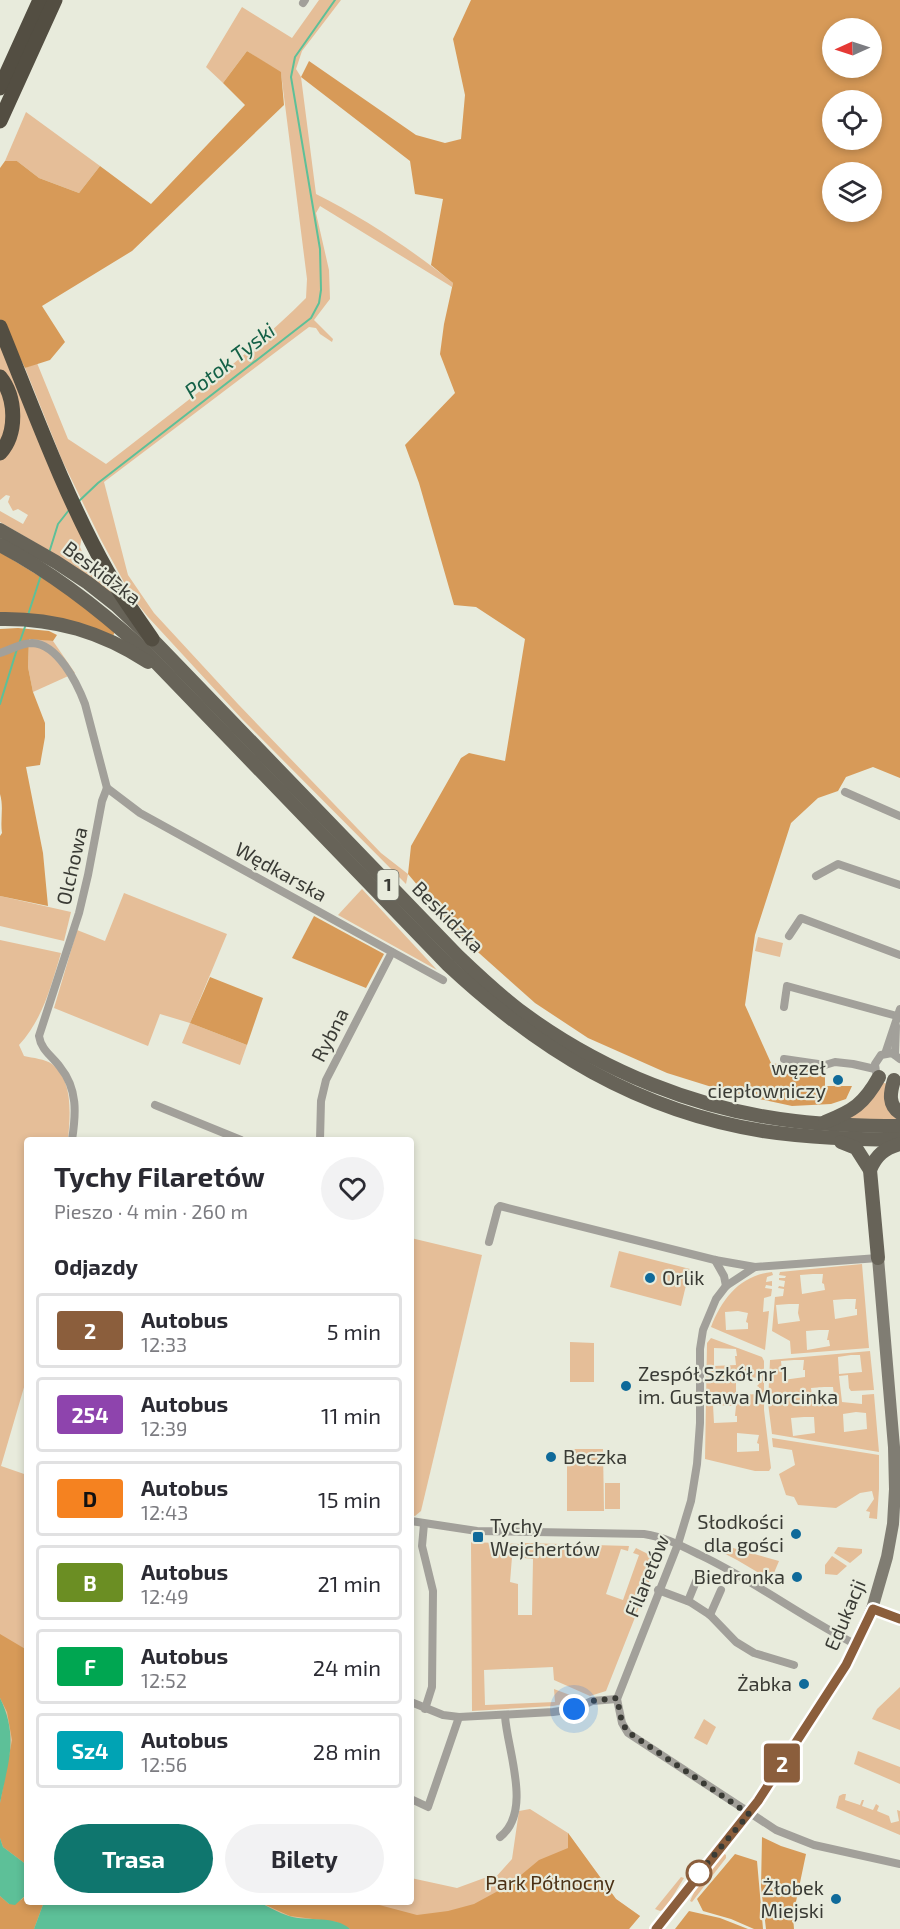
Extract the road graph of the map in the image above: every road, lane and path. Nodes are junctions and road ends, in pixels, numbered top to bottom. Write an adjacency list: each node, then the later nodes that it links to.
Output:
1 (40, 0): 3 (highway)
2 (55, 0): 4 (highway)
3 (0, 88)
4 (0, 121)
5 (0, 327): 12 (highway)
6 (0, 377): 7 (highway)
7 (0, 453)
8 (0, 530): 10 (main road, Beskidzka / 1)
9 (0, 545): 10 (main road, Beskidzka / 1)
10 (36, 558): 12 (main road, Beskidzka / 1); 14 (main road, Beskidzka / 1)
11 (0, 620): 14 (main road)
12 (152, 639): 34 (main road, Beskidzka / 1)
13 (2, 652): 15 (street, Olchowa)
14 (171, 678): 34 (main road, Beskidzka / 1)
15 (107, 788): 21 (street, Wędkarska); 35 (street, Olchowa)
16 (844, 792): 17 (street)
17 (900, 816)
18 (816, 876): 19 (street)
19 (900, 885)
20 (789, 936): 22 (street)
21 (392, 952): 23 (street, Wędkarska); 37 (street, Rybna)
22 (900, 955)
23 (443, 980)
24 (784, 1008): 25 (street)
25 (898, 1012): 26 (street); 27 (street)
26 (885, 1054): 27 (street); 29 (street)
27 (898, 1057)
28 (784, 1059): 29 (street)
29 (877, 1069): 30 (street); 34 (main road)
30 (897, 1077): 32 (main road)
31 (155, 1105): 36 (street)
32 (900, 1113)
33 (900, 1126): 34 (main road, Beskidzka / 1)
34 (821, 1131): 38 (main road, Beskidzka / 1); 39 (main road)
35 (72, 1137)
36 (234, 1137)
37 (320, 1137)
38 (900, 1142): 39 (main road)
39 (870, 1170): 41 (main road)
40 (489, 1242): 42 (street, Filaretów)
41 (878, 1258): 43 (street, Filaretów); 52 (street, Edukacji)
42 (715, 1260): 43 (street, Filaretów); 44 (street)
43 (755, 1268): 44 (street, Filaretów)
44 (726, 1286): 47 (street, Filaretów)
45 (414, 1522): 46 (street)
46 (424, 1524): 47 (street); 59 (street)
47 (678, 1544): 49 (street, Filaretów); 55 (street)
48 (696, 1579): 51 (street)
49 (658, 1590): 51 (street); 57 (street, Filaretów)
50 (721, 1590): 53 (street)
51 (688, 1601): 53 (street)
52 (873, 1609): 54 (street); 55 (street, Edukacji)
53 (710, 1615): 56 (street)
54 (900, 1619)
55 (857, 1645): 63 (street, Edukacji)
56 (794, 1665)
57 (617, 1698): 60 (street); 63 (street)
58 (414, 1704): 59 (street)
59 (425, 1709): 61 (street)
60 (505, 1716): 61 (street); 64 (street)
61 (459, 1717): 62 (street)
62 (414, 1800)
63 (749, 1814): 65 (street); 66 (street, Edukacji)
64 (500, 1837)
65 (900, 1864)
66 (656, 1929)

